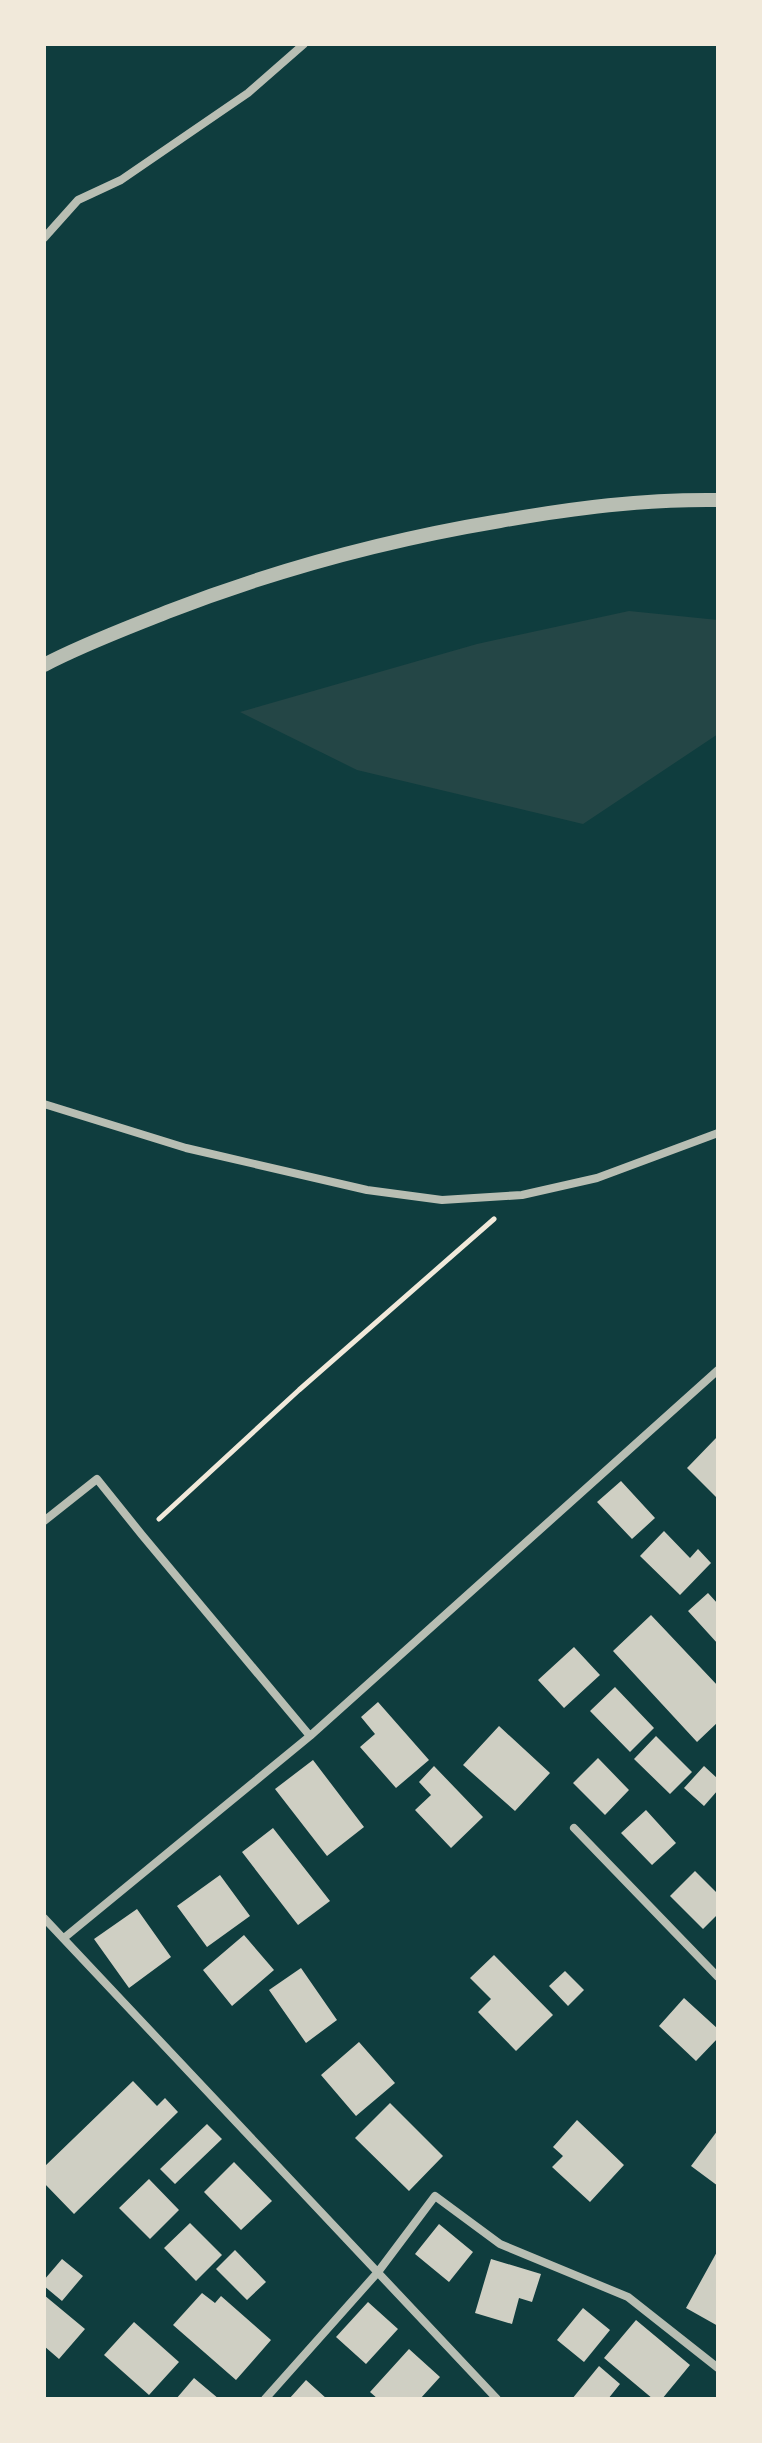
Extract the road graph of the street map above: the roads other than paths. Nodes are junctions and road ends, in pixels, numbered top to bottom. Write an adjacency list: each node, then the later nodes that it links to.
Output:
1 (304, 44): 2 (street)
2 (44, 238)
3 (718, 500): 4 (street)
4 (44, 665)
5 (44, 1104): 6 (street)
6 (714, 1135): 7 (street)
7 (718, 1145)
8 (718, 1370): 10 (street)
9 (44, 1521): 10 (street)
10 (310, 1736): 13 (street)
11 (574, 1828): 14 (street)
12 (44, 1918): 13 (street)
13 (64, 1938): 15 (street)
14 (718, 1977)
15 (378, 2272): 16 (street); 17 (street); 18 (street)
16 (718, 2368)
17 (265, 2399)
18 (497, 2399)

